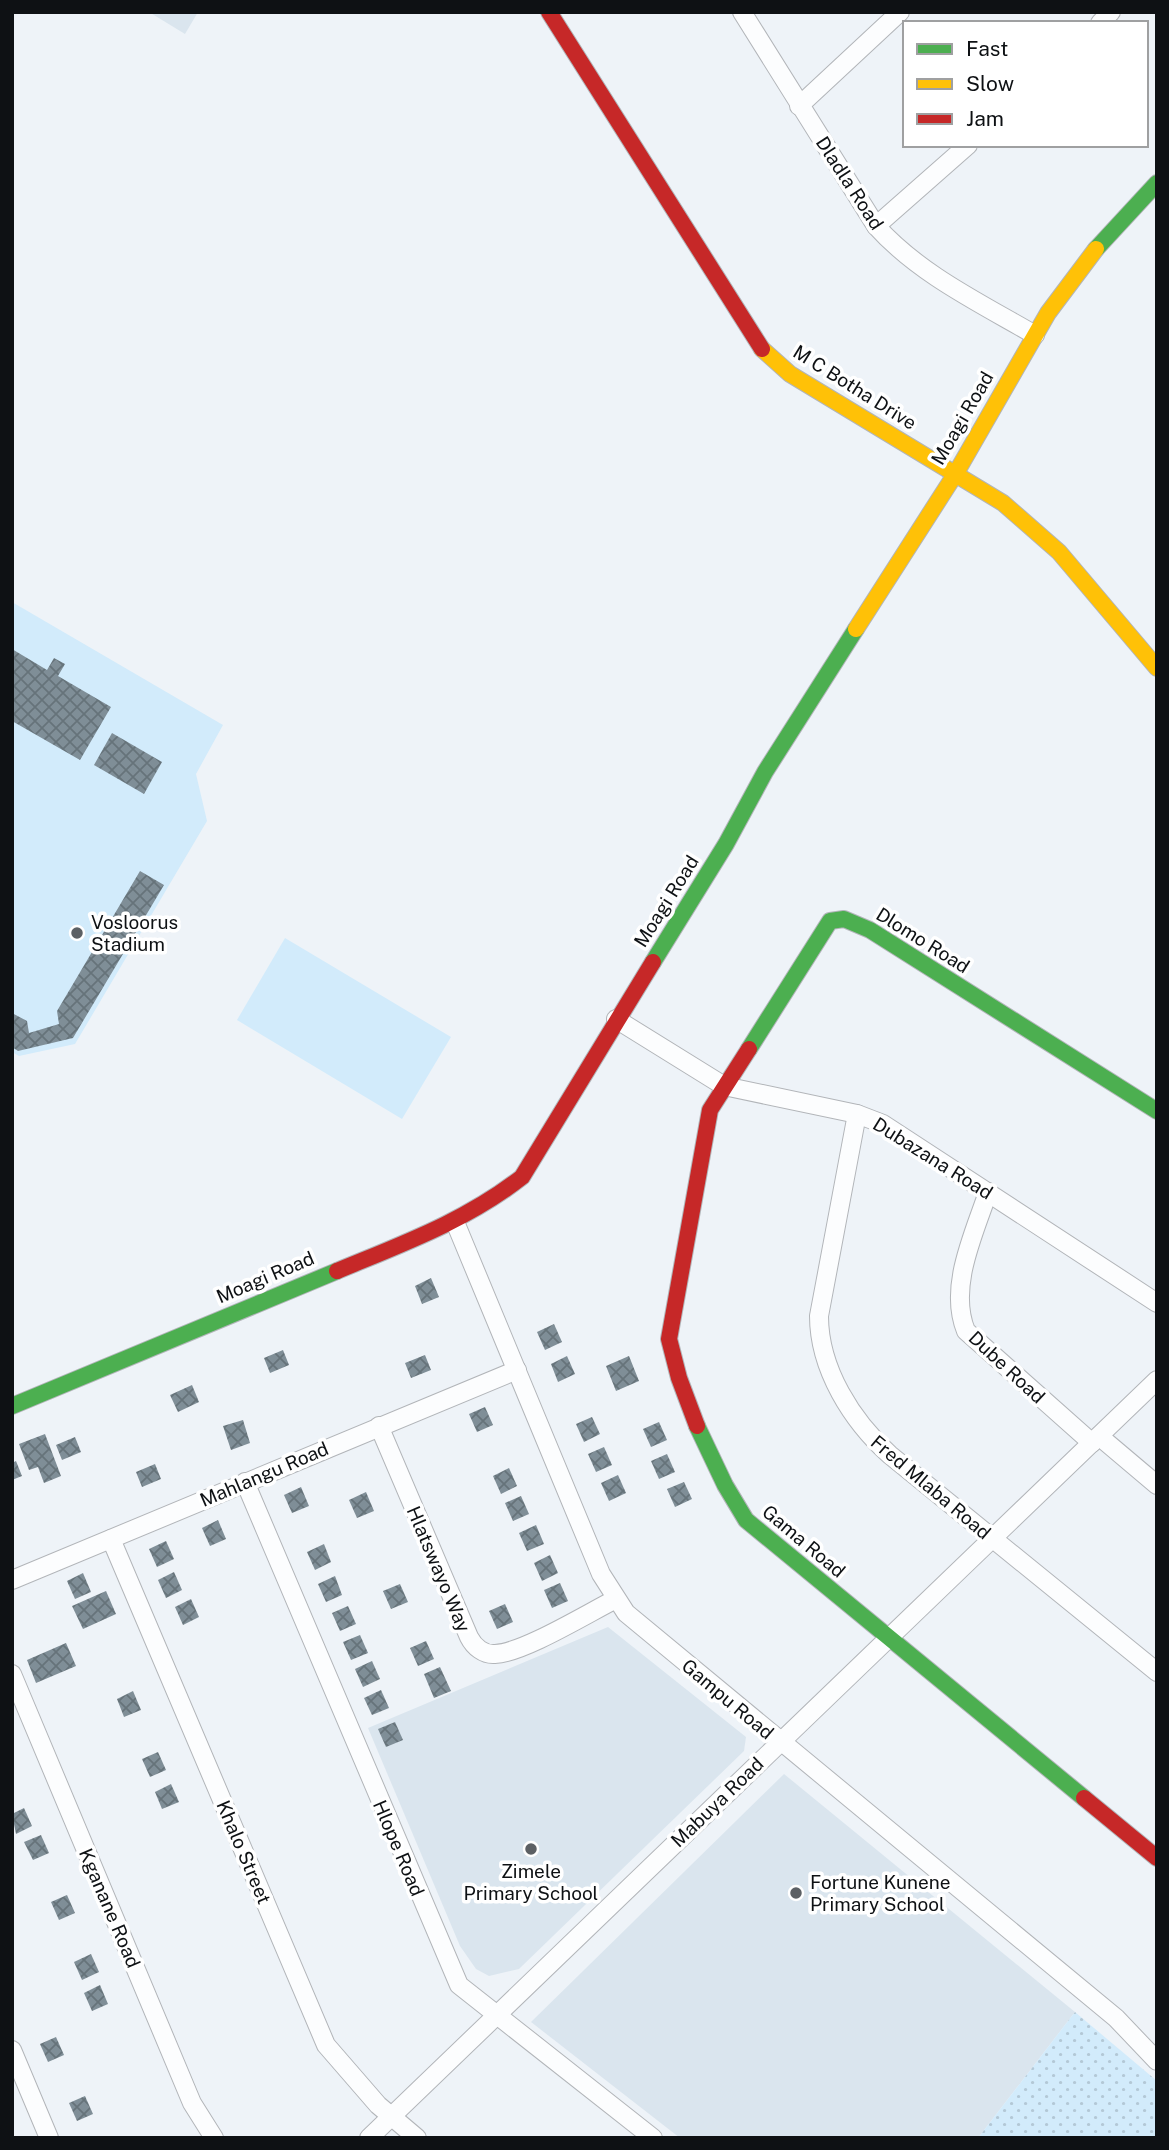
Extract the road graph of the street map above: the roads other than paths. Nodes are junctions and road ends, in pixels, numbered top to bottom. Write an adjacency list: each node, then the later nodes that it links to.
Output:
1 (549, 12): 9 (street, M C Botha Drive)
2 (742, 12): 4 (street, Dladla Road)
3 (900, 12): 4 (street)
4 (799, 106): 7 (street, Dladla Road)
5 (966, 147): 7 (street)
6 (1157, 183): 8 (street, Moagi Road)
7 (876, 226): 8 (street, Dladla Road)
8 (1035, 335): 9 (street, Moagi Road)
9 (956, 472): 10 (street, M C Botha Drive); 11 (street, Moagi Road)
10 (1157, 668)
11 (617, 1019): 12 (street, Dubazana Road); 16 (street, Moagi Road)
12 (724, 1086): 13 (street, Dlomo Road); 14 (street, Dubazana Road); 29 (street, Gama Road)
13 (1157, 1111)
14 (857, 1114): 15 (street, Dubazana Road); 25 (street, Fred Mlaba Road)
15 (988, 1192): 17 (street, Dubazana Road); 22 (street, Dube Road)
16 (454, 1222): 18 (street, Gampu Road); 20 (street, Moagi Road)
17 (1157, 1303)
18 (517, 1370): 21 (street, Mahlangu Road); 28 (street, Gampu Road)
19 (1157, 1380): 22 (street, Mabuya Road)
20 (12, 1405)
21 (379, 1426): 23 (street, Mahlangu Road); 28 (street, Hlatswayo Way)
22 (1096, 1440): 24 (street, Dube Road); 25 (street, Mabuya Road)
23 (244, 1482): 26 (street, Mahlangu Road); 34 (street, Hlope Road)
24 (1157, 1485)
25 (993, 1538): 29 (street, Mabuya Road); 30 (street, Fred Mlaba Road)
26 (111, 1539): 27 (street, Mahlangu Road); 37 (street, Khalo Street)
27 (12, 1580)
28 (616, 1599): 32 (street, Gampu Road)
29 (889, 1637): 32 (street, Mabuya Road); 33 (street, Gama Road)
30 (1157, 1672)
31 (12, 1674): 39 (street, Kganane Road)
32 (779, 1742): 34 (street, Mabuya Road); 36 (street, Gampu Road)
33 (1157, 1858)
34 (496, 2017): 37 (street, Mabuya Road); 42 (street, Hlope Road)
35 (12, 2050): 38 (street)
36 (1157, 2061)
37 (390, 2117): 40 (street, Mabuya Road); 41 (street, Khalo Street)
38 (49, 2138)
39 (214, 2138)
40 (369, 2138)
41 (417, 2138)
42 (653, 2138)

